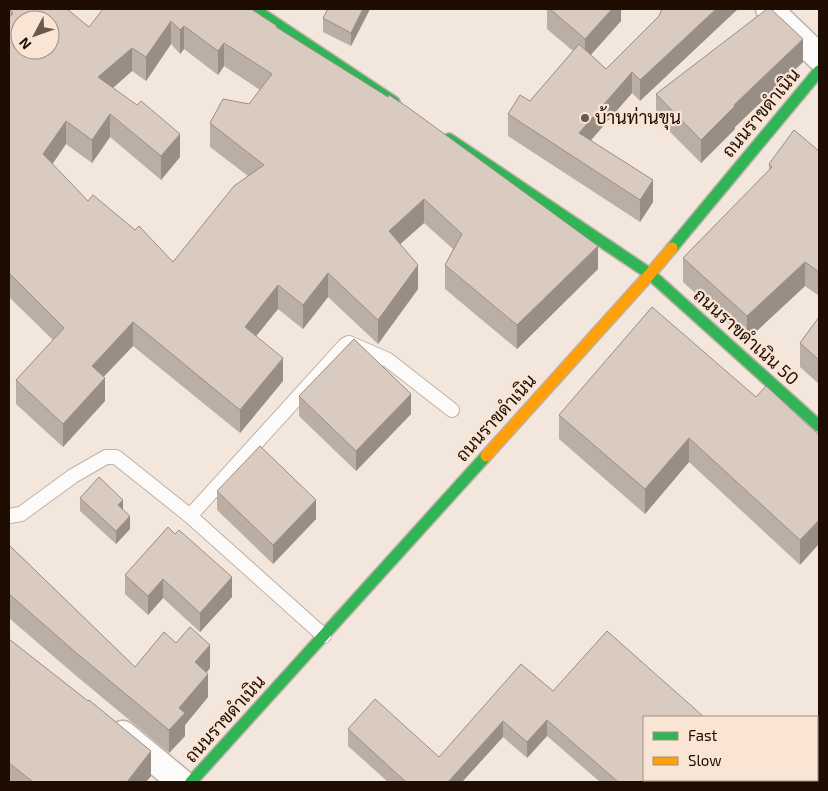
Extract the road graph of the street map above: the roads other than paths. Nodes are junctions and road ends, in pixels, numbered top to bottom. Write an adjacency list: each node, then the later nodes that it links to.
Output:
1 (254, 9): 5 (main road)
2 (768, 9): 3 (street)
3 (819, 57)
4 (819, 71): 7 (main road, ถนนราขดำเนิน)
5 (401, 107)
6 (442, 135): 7 (main road, ถนนราขดำเนิน 50)
7 (650, 274): 9 (main road, ถนนราขดำเนิน 50); 12 (main road, ถนนราขดำเนิน)
8 (452, 410): 11 (lane)
9 (819, 426)
10 (9, 516): 11 (lane)
11 (190, 516): 12 (lane)
12 (324, 636): 15 (main road, ถนนราขดำเนิน)
13 (106, 720): 14 (street)
14 (181, 782)
15 (191, 782)

